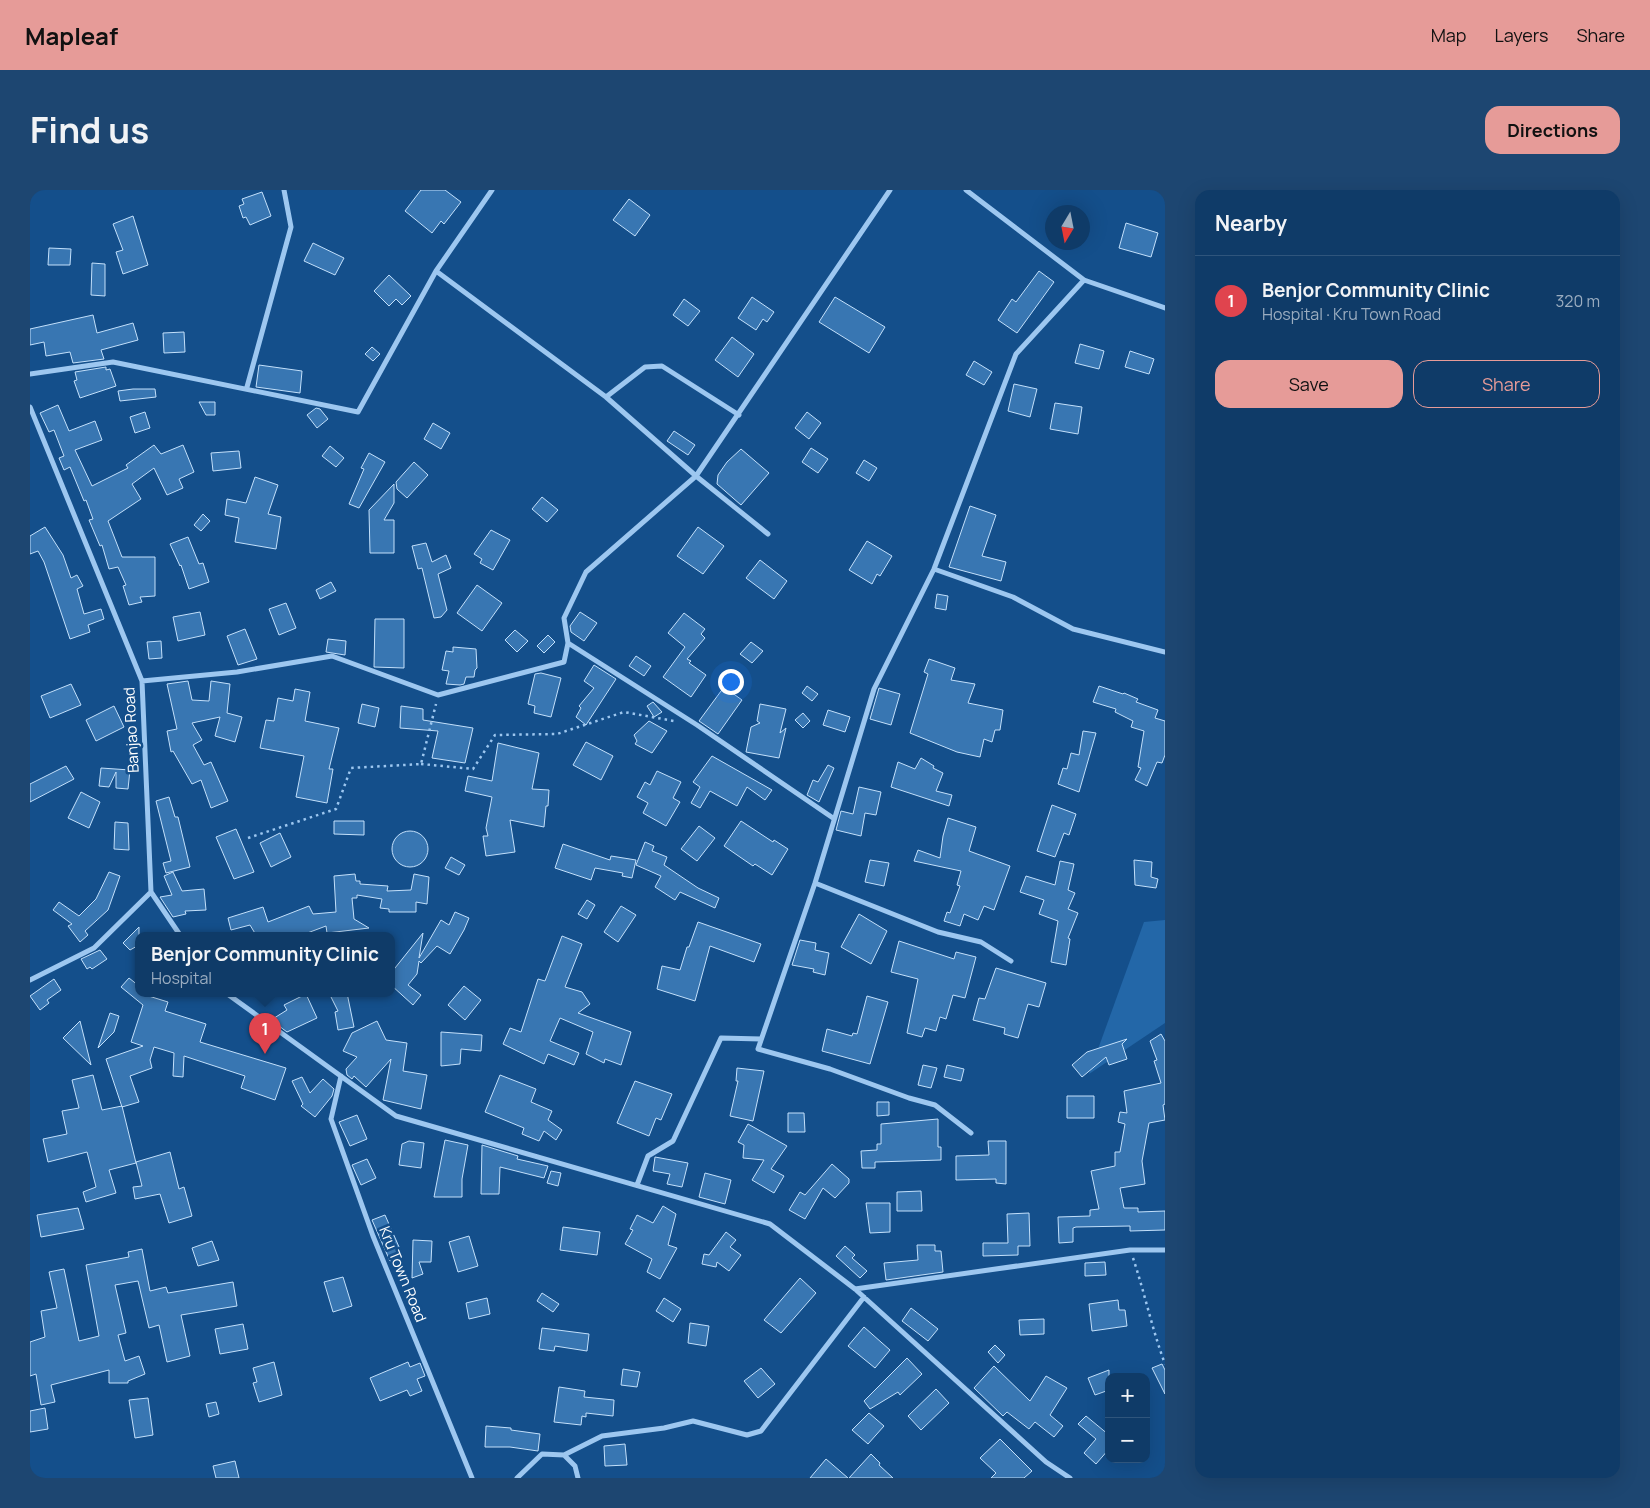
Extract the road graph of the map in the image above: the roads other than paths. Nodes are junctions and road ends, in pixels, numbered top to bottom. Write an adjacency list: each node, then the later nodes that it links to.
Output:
1 (284, 190): 9 (street)
2 (492, 190): 5 (street)
3 (890, 190): 12 (street)
4 (966, 190): 6 (street)
5 (436, 271): 9 (street); 10 (street)
6 (1084, 280): 7 (street); 15 (street)
7 (1165, 308)
8 (30, 374): 9 (street)
9 (247, 387)
10 (606, 397): 12 (street); 13 (street)
11 (30, 407): 18 (street, Banjao Road)
12 (739, 415): 13 (street)
13 (696, 476): 14 (street); 16 (street)
14 (768, 534)
15 (934, 569): 17 (street); 19 (street)
16 (568, 643): 18 (street); 19 (street)
17 (1165, 652)
18 (142, 681): 21 (street, Banjao Road)
19 (833, 818): 20 (street)
20 (815, 883): 23 (street); 26 (street)
21 (151, 892): 22 (street); 24 (street)
22 (178, 932)
23 (1011, 961)
24 (30, 980)
25 (232, 997): 27 (street)
26 (761, 1039): 28 (street); 29 (street)
27 (341, 1076): 29 (street); 34 (street, Kru Town Road)
28 (972, 1134)
29 (637, 1185): 31 (street)
30 (1165, 1250): 31 (street)
31 (855, 1289): 32 (street)
32 (864, 1297): 33 (street); 37 (street)
33 (564, 1455): 35 (street); 36 (street)
34 (472, 1478)
35 (516, 1478)
36 (578, 1478)
37 (1070, 1478)

